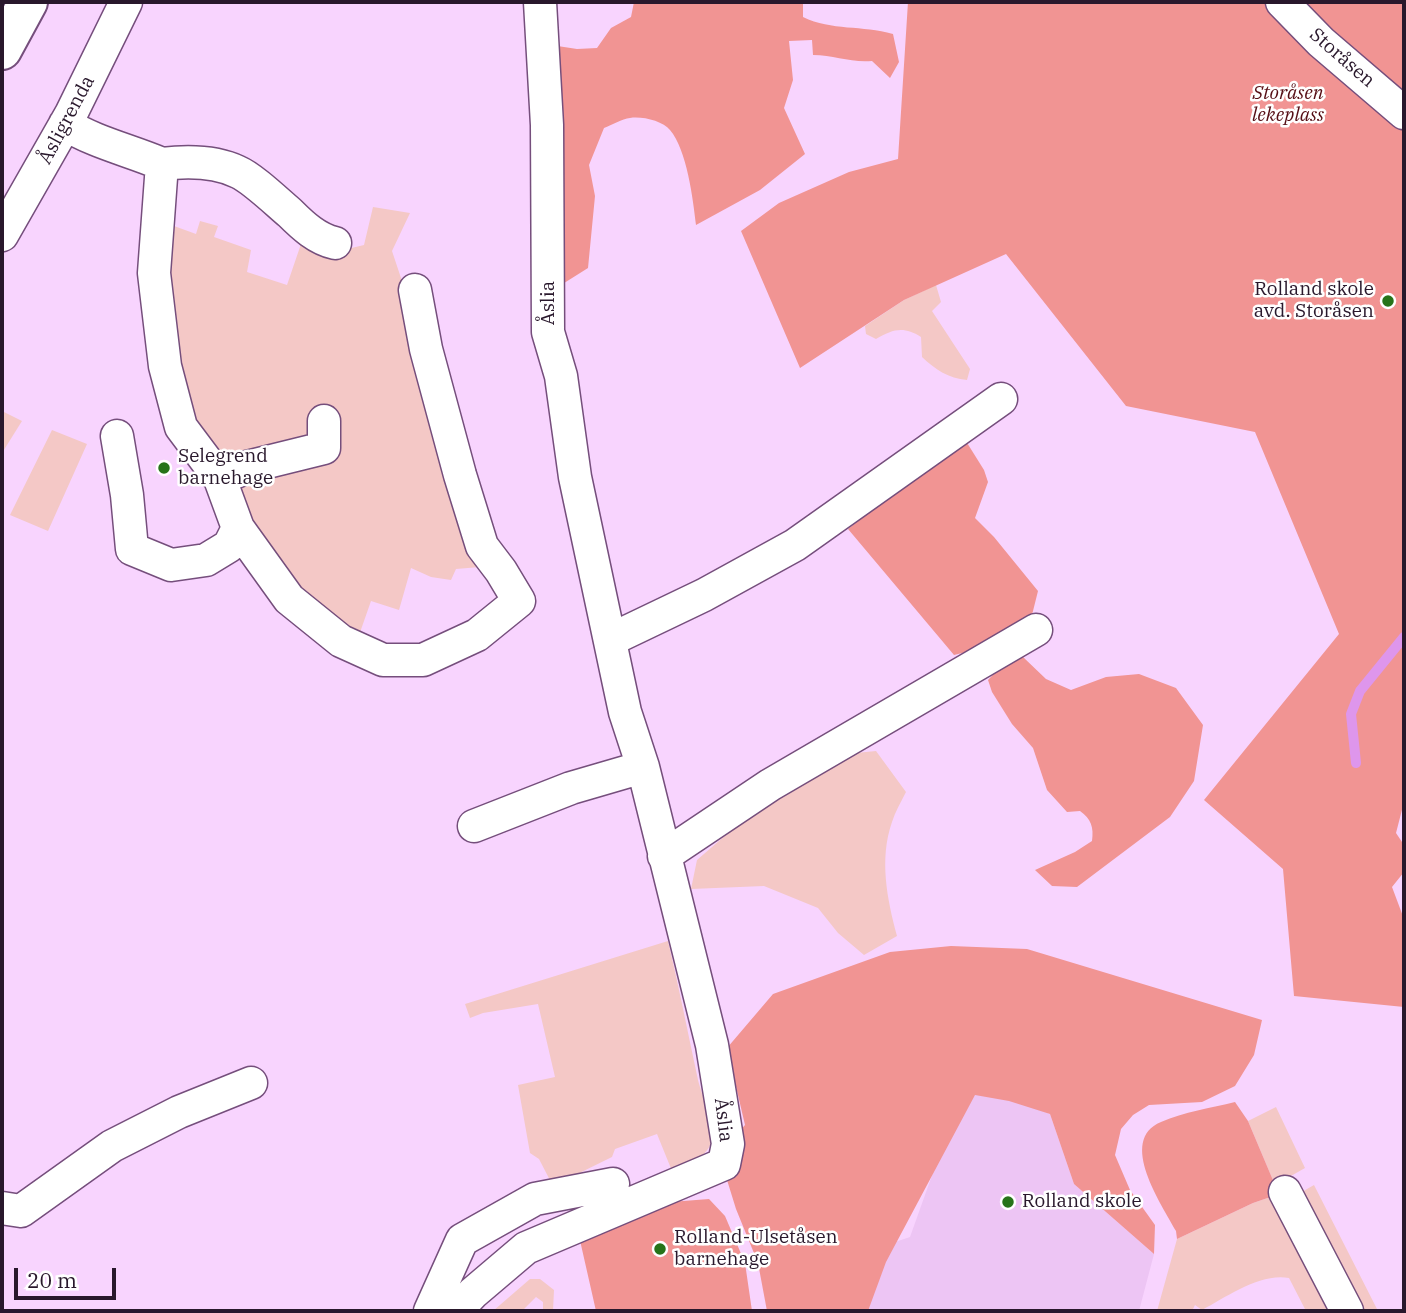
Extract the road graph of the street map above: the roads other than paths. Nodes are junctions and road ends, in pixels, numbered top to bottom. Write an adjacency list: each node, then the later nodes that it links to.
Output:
1 (28, 2): 5 (main road)
2 (126, 2): 7 (street, Åsligrenda)
3 (541, 2): 18 (street, Åslia)
4 (1282, 2): 6 (street, Storåsen)
5 (2, 50)
6 (1404, 113)
7 (65, 124): 8 (street); 9 (street, Åsligrenda)
8 (162, 164): 10 (street); 15 (street)
9 (2, 235)
10 (335, 243)
11 (415, 290): 16 (street)
12 (1001, 399): 18 (street)
13 (324, 421): 15 (street)
14 (117, 436): 16 (street)
15 (220, 479): 16 (street)
16 (239, 528)
17 (1036, 630): 21 (street)
18 (610, 640): 19 (street, Åslia)
19 (643, 768): 20 (street); 21 (street, Åslia)
20 (474, 826)
21 (664, 856): 27 (street, Åslia)
22 (251, 1083): 25 (street)
23 (613, 1184): 26 (street)
24 (1285, 1192): 28 (street)
25 (2, 1208)
26 (430, 1311)
27 (456, 1311)
28 (1347, 1311)

